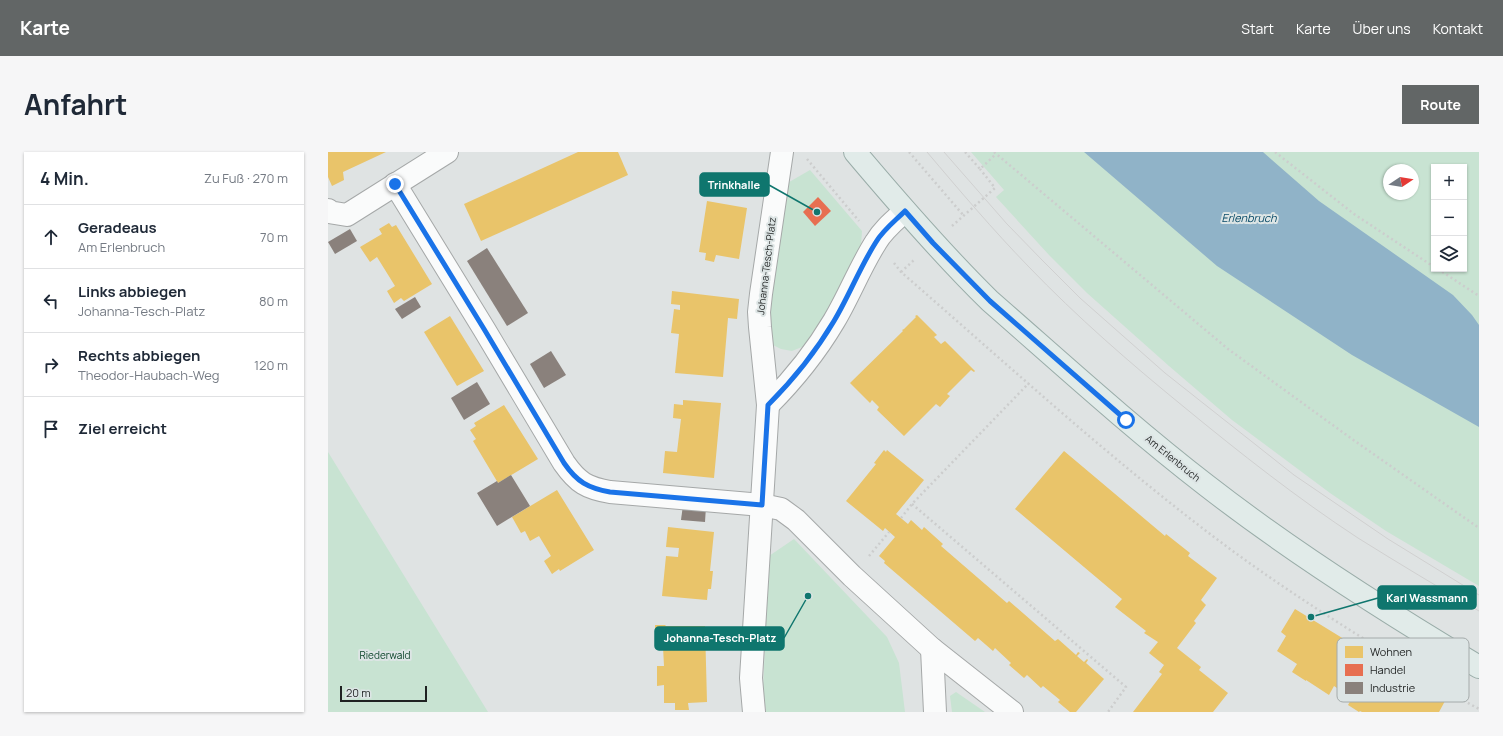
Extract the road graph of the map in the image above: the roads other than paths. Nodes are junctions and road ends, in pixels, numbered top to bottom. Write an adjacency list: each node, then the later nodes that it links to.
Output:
1 (447, 152): 4 (street)
2 (782, 152): 7 (street, Johanna-Tesch-Platz)
3 (855, 152): 6 (main road, Am Erlenbruch)
4 (395, 184): 5 (street); 8 (street)
5 (328, 210)
6 (905, 211): 7 (street); 9 (main road, Am Erlenbruch)
7 (768, 405): 8 (street, Johanna-Tesch-Platz)
8 (762, 505): 10 (street); 13 (street, Johanna-Tesch-Platz)
9 (1430, 638)
10 (932, 648): 14 (street); 15 (street)
11 (1469, 661): 12 (main road, Am Erlenbruch)
12 (1479, 667)
13 (754, 712)
14 (935, 712)
15 (1012, 712)

